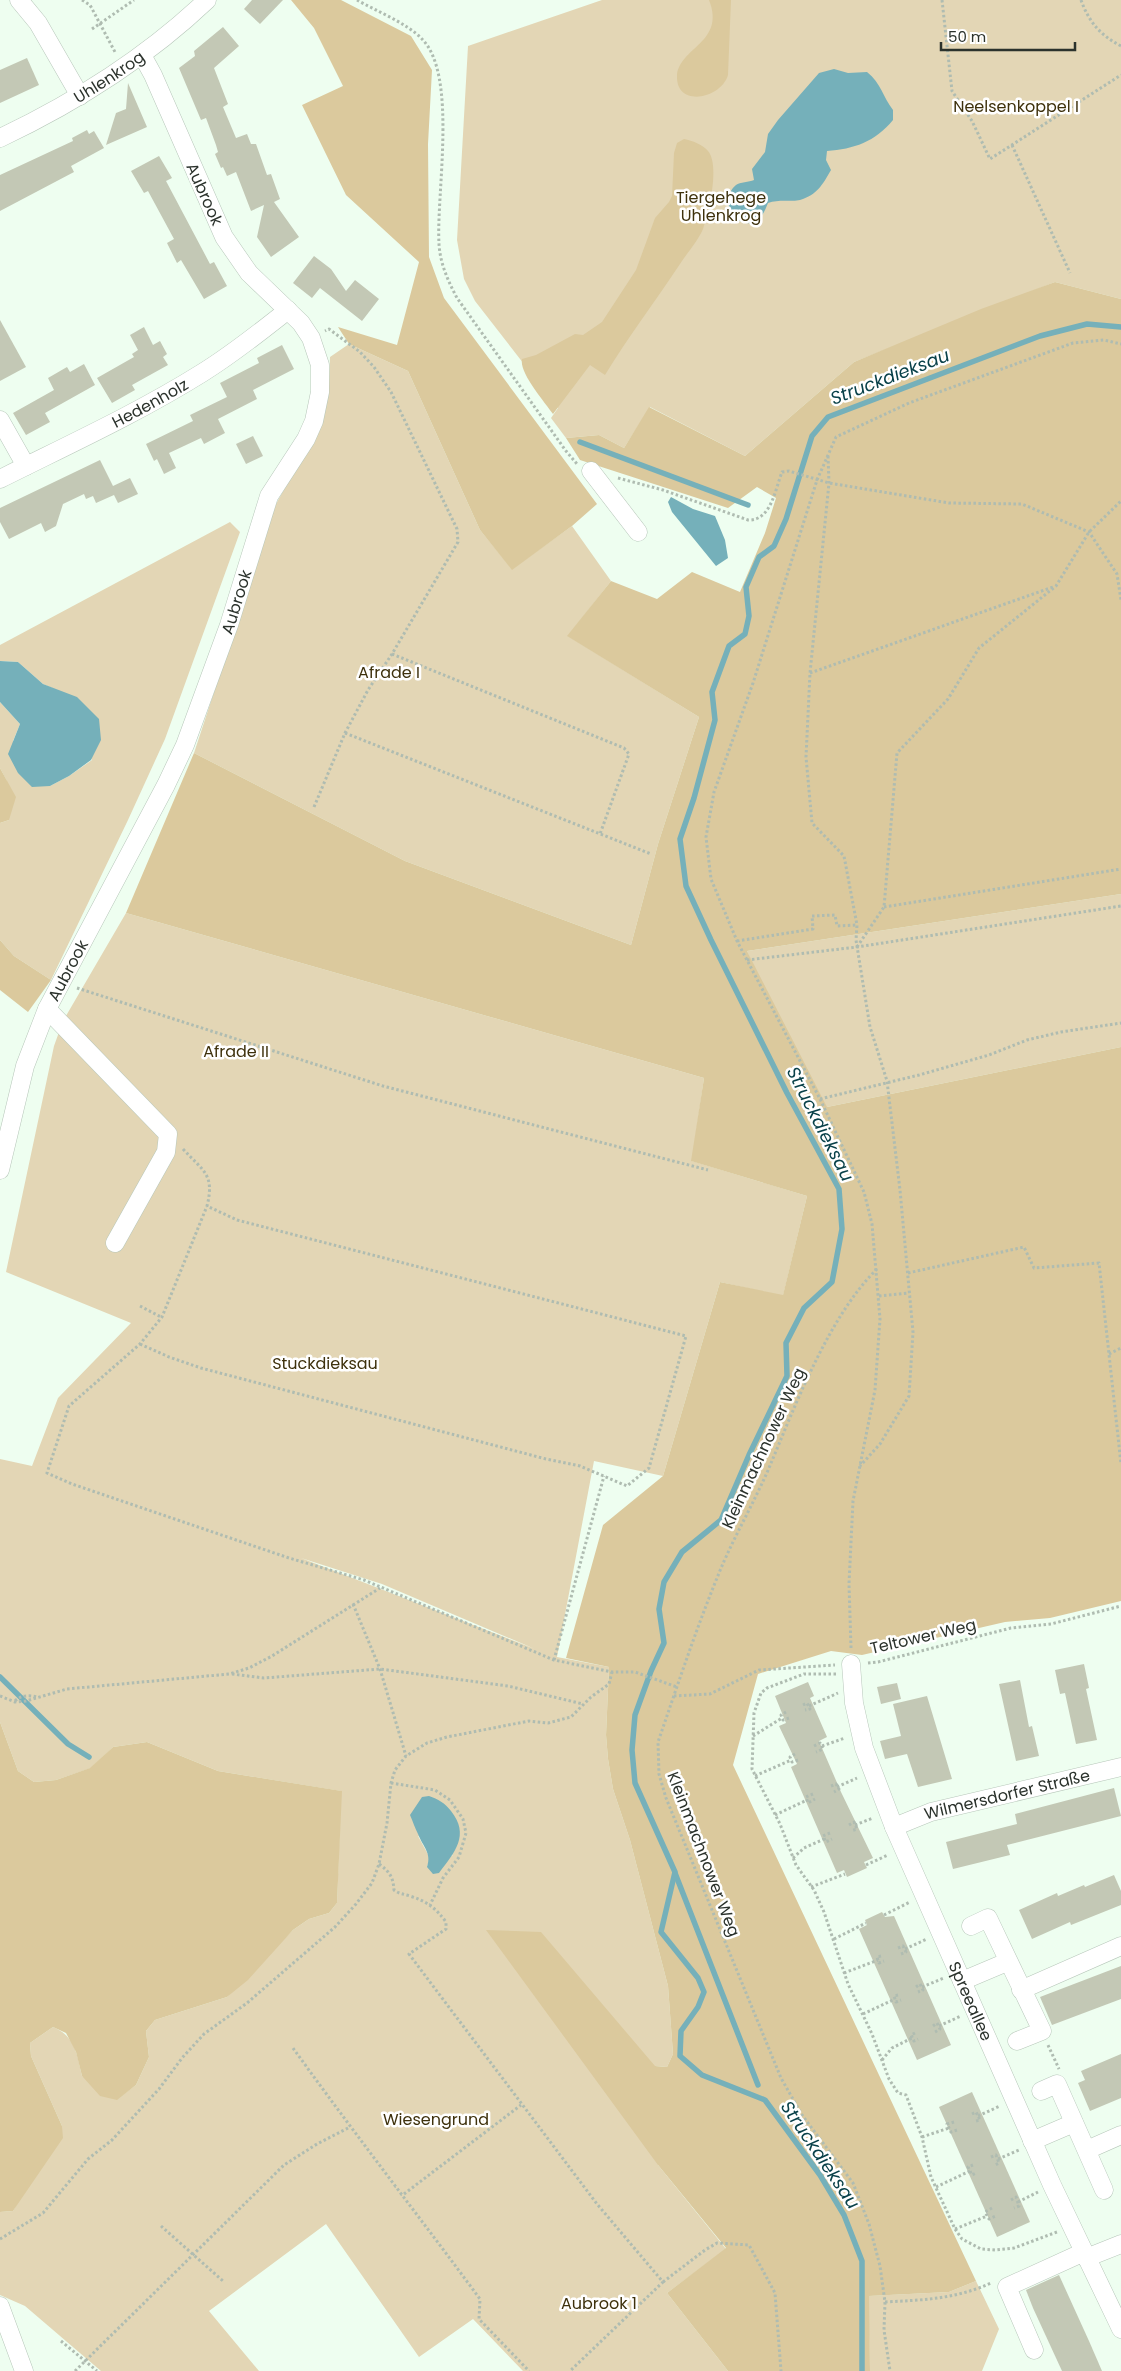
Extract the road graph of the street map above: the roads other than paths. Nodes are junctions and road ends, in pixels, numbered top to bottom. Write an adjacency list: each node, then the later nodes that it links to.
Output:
1 (19, 0): 4 (street)
2 (207, 0): 3 (street, Uhlenkrog)
3 (142, 55): 4 (street, Uhlenkrog); 6 (street, Aubrook)
4 (80, 96): 5 (street, Uhlenkrog)
5 (0, 138)
6 (288, 310): 8 (street, Hedenholz); 12 (street, Aubrook)
7 (0, 420): 8 (street)
8 (26, 466): 10 (street, Hedenholz)
9 (590, 471): 11 (street)
10 (0, 479)
11 (638, 532)
12 (48, 1009): 13 (street, Aubrook); 14 (street)
13 (0, 1170)
14 (115, 1243)
15 (851, 1664): 17 (street, Spreeallee)
16 (1121, 1767): 17 (street, Wilmersdorfer Straße)
17 (894, 1827): 21 (street, Spreeallee)
18 (971, 1926): 20 (street)
19 (1121, 1946): 22 (street)
20 (1007, 1962): 21 (street); 22 (street)
21 (960, 1977): 27 (street, Spreeallee)
22 (1021, 1990): 23 (street)
23 (1017, 2041)
24 (1049, 2088): 25 (street)
25 (1074, 2123): 27 (street); 28 (street)
26 (1121, 2135): 28 (street)
27 (1033, 2142): 31 (street, Spreeallee)
28 (1087, 2150): 29 (street)
29 (1104, 2190)
30 (1121, 2244): 31 (street)
31 (1085, 2255): 33 (street, Spreeallee); 34 (street)
32 (0, 2306): 35 (street)
33 (1121, 2328)
34 (1034, 2350)
35 (24, 2371)

